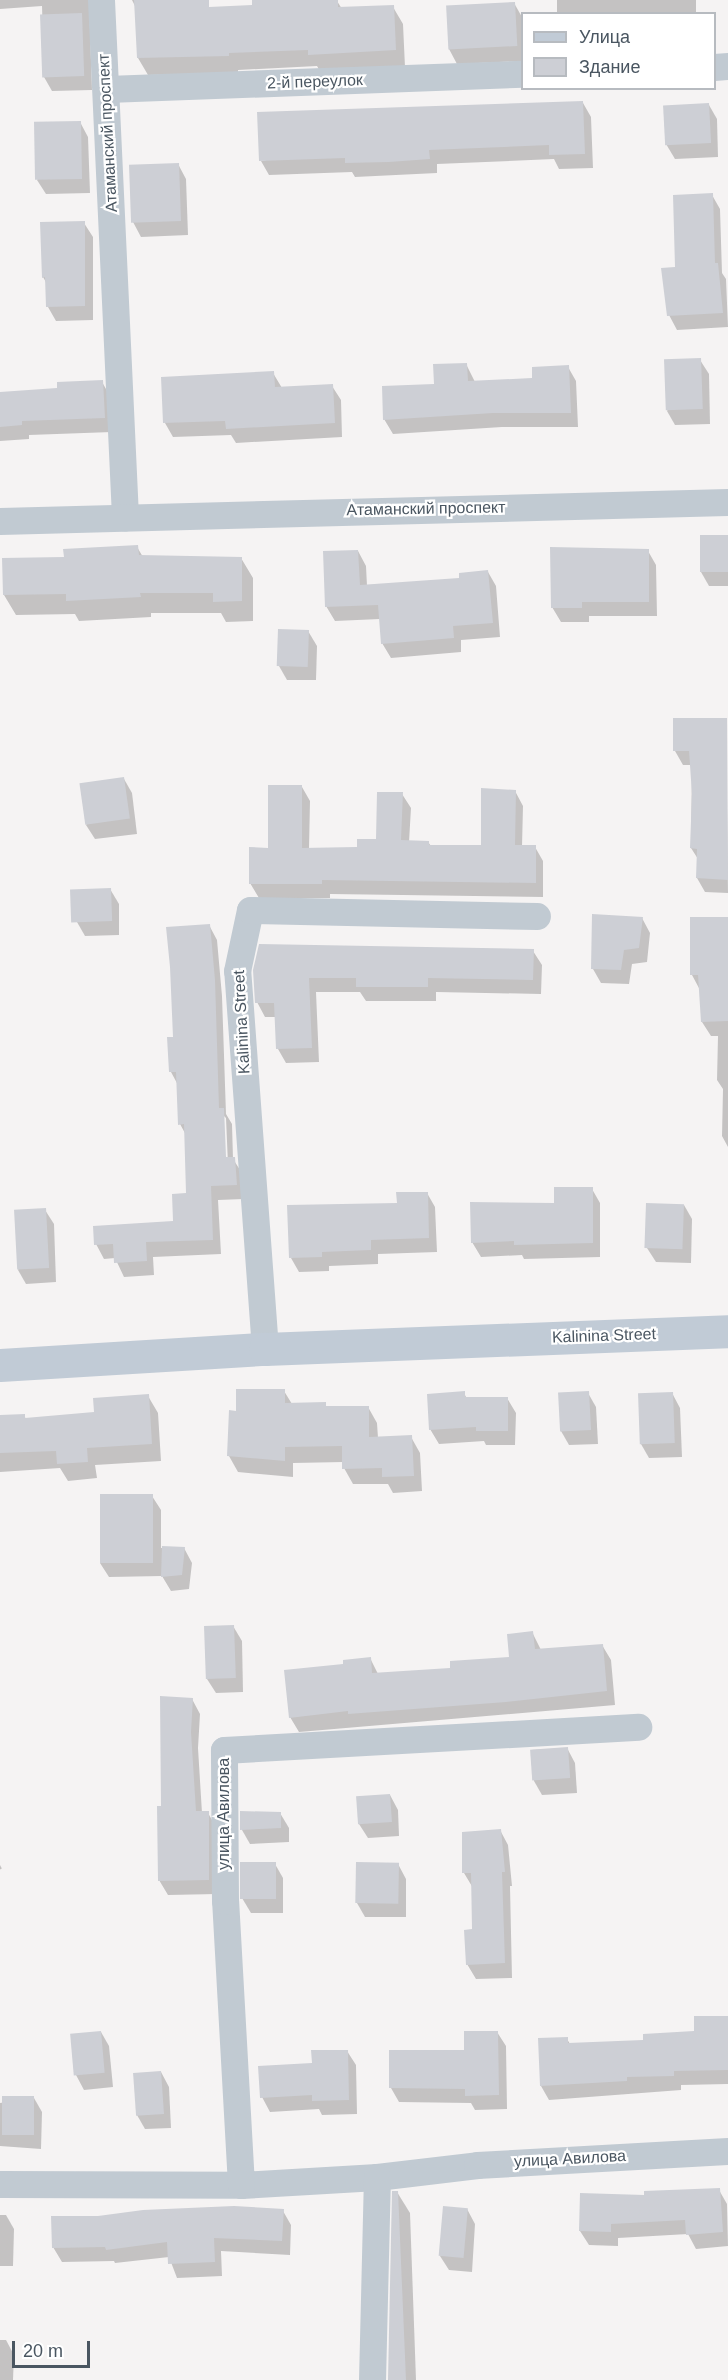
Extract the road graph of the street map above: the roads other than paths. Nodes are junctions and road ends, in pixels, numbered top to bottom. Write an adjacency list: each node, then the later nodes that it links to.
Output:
1 (101, 0): 3 (street, Атаманский проспект)
2 (521, 74): 3 (street, 2-й переулок)
3 (107, 90): 5 (street, Атаманский проспект)
4 (728, 502): 5 (street, Атаманский проспект)
5 (125, 517): 6 (street, Атаманский проспект)
6 (0, 520)
7 (537, 916): 9 (street, Kalinina Street)
8 (728, 1331): 9 (main road, Kalinina Street)
9 (265, 1349): 10 (main road, Kalinina Street)
10 (0, 1365)
11 (638, 1727): 15 (street, улица Авилова)
12 (728, 2151): 13 (street, улица Авилова)
13 (377, 2177): 15 (street, улица Авилова); 16 (street)
14 (0, 2184): 15 (street, улица Авилова)
15 (241, 2185)
16 (372, 2380)

